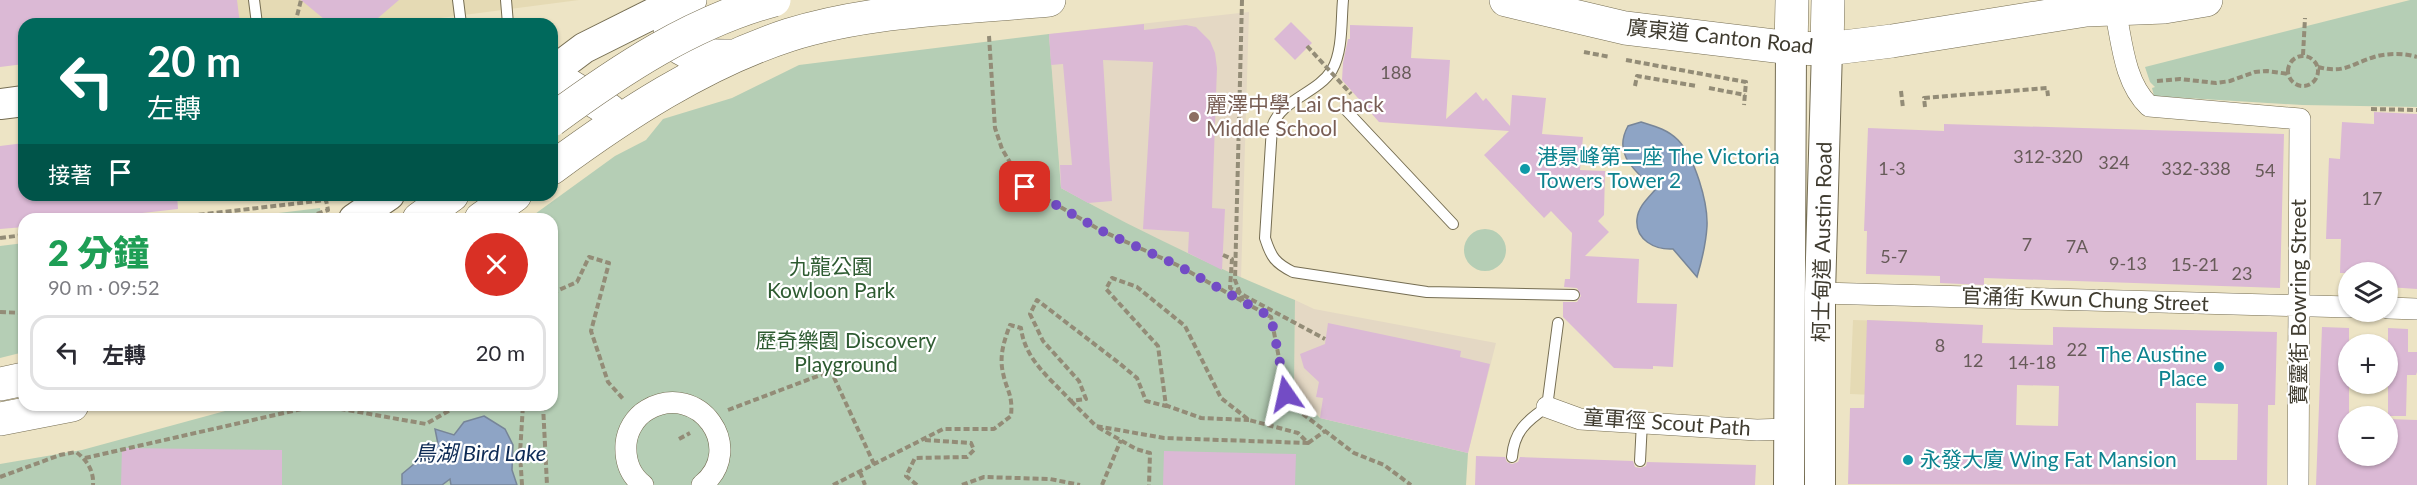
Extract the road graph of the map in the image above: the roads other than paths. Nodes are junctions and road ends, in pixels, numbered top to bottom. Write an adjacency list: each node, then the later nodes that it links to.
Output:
1 (254, 0): 14 (lane)
2 (458, 0): 15 (lane)
3 (506, 0): 16 (lane)
4 (680, 0): 20 (main road)
5 (690, 0): 19 (main road)
6 (774, 0): 20 (main road, bridge)
7 (1049, 0): 19 (main road)
8 (1343, 0): 32 (lane)
9 (1506, 0): 17 (main road, 廣東道 Canton Road)
10 (1792, 0): 17 (main road, 柯士甸道 Austin Road)
11 (1828, 0): 18 (main road, 柯士甸道 Austin Road)
12 (2206, 0): 13 (main road, 廣東道 Canton Road)
13 (2115, 9): 18 (main road, 廣東道 Canton Road); 33 (street, 寶靈街 Bowring Street)
14 (256, 18)
15 (460, 18)
16 (508, 18)
17 (1791, 48): 18 (main road, 廣東道 Canton Road); 42 (main road, 柯士甸道 Austin Road)
18 (1827, 49): 31 (main road, 柯士甸道 Austin Road)
19 (733, 56): 24 (main road)
20 (558, 95): 24 (main road)
21 (18, 102): 22 (main road)
22 (0, 104)
23 (1346, 109): 30 (lane)
24 (624, 118): 25 (main road)
25 (558, 164)
26 (380, 201): 28 (main road)
27 (507, 201): 29 (main road)
28 (363, 213)
29 (490, 213)
30 (1453, 224)
31 (1821, 293): 33 (street, 官涌街 Kwun Chung Street); 48 (main road, 柯士甸道 Austin Road)
32 (1574, 295)
33 (2298, 306): 34 (street, 官涌街 Kwun Chung Street); 49 (street, 寶靈街 Bowring Street)
34 (2338, 307)
35 (2398, 308): 36 (street)
36 (2417, 309)
37 (1558, 323): 38 (lane)
38 (1547, 407): 41 (street, 童軍徑 Scout Path); 43 (lane)
39 (41, 411): 40 (main road)
40 (0, 419)
41 (1642, 422): 42 (street, 童軍徑 Scout Path); 44 (lane)
42 (1789, 429): 47 (main road, 柯士甸道 Austin Road)
43 (1512, 457)
44 (1640, 461)
45 (643, 485): 46 (street)
46 (702, 485)
47 (1789, 485)
48 (1820, 485)
49 (2298, 485)

